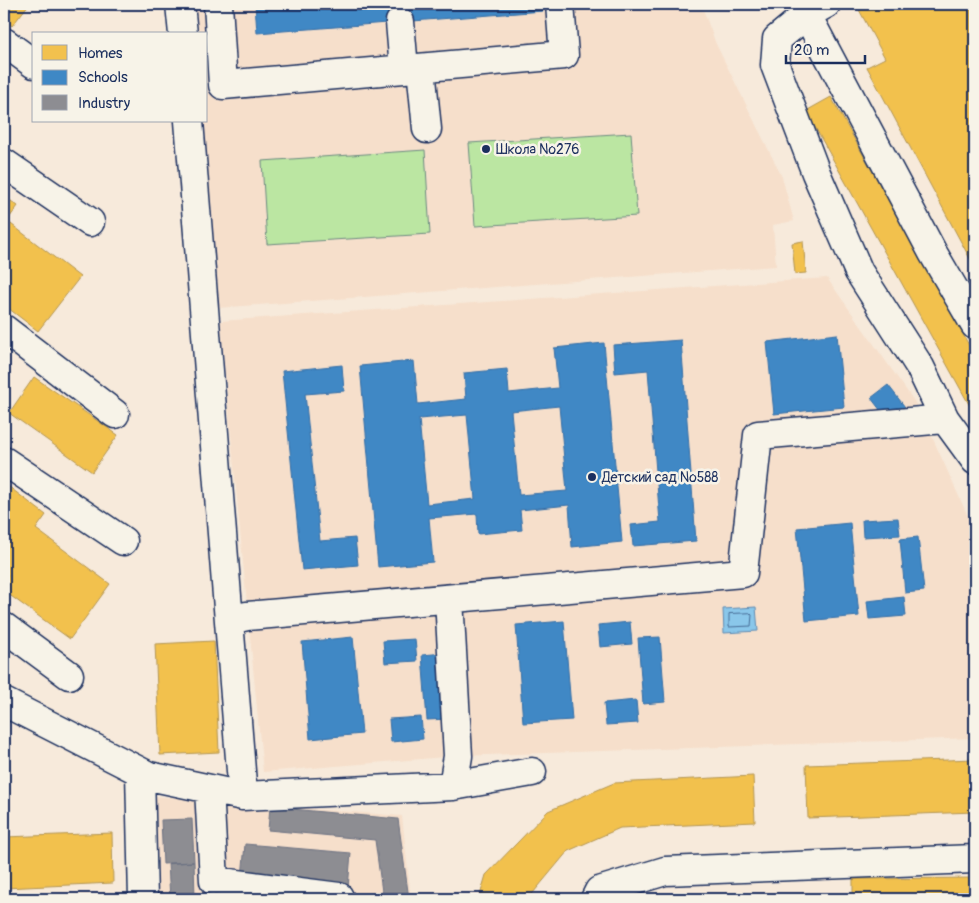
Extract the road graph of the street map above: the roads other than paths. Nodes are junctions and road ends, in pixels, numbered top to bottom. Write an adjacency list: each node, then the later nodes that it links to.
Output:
1 (180, 4): 6 (street)
2 (218, 4): 9 (street)
3 (560, 4): 9 (street)
4 (811, 7): 14 (street); 17 (street)
5 (400, 22): 9 (street)
6 (183, 32)
7 (4, 42): 8 (street)
8 (32, 63)
9 (412, 68): 11 (street)
10 (190, 122): 22 (street)
11 (427, 129)
12 (4, 163): 13 (street)
13 (90, 222)
14 (975, 325)
15 (4, 329): 16 (street)
16 (115, 414)
17 (945, 419): 18 (street); 21 (street)
18 (975, 460)
19 (4, 461): 20 (street)
20 (124, 541)
21 (449, 599): 22 (street); 28 (street)
22 (229, 620): 30 (street)
23 (4, 627): 24 (street)
24 (69, 675)
25 (4, 702): 26 (street)
26 (140, 772): 29 (street); 33 (street)
27 (532, 772): 28 (street)
28 (454, 786): 30 (street)
29 (209, 789): 30 (street); 32 (street)
30 (243, 796)
31 (975, 859): 34 (street)
32 (340, 897)
33 (143, 899)
34 (595, 899)

